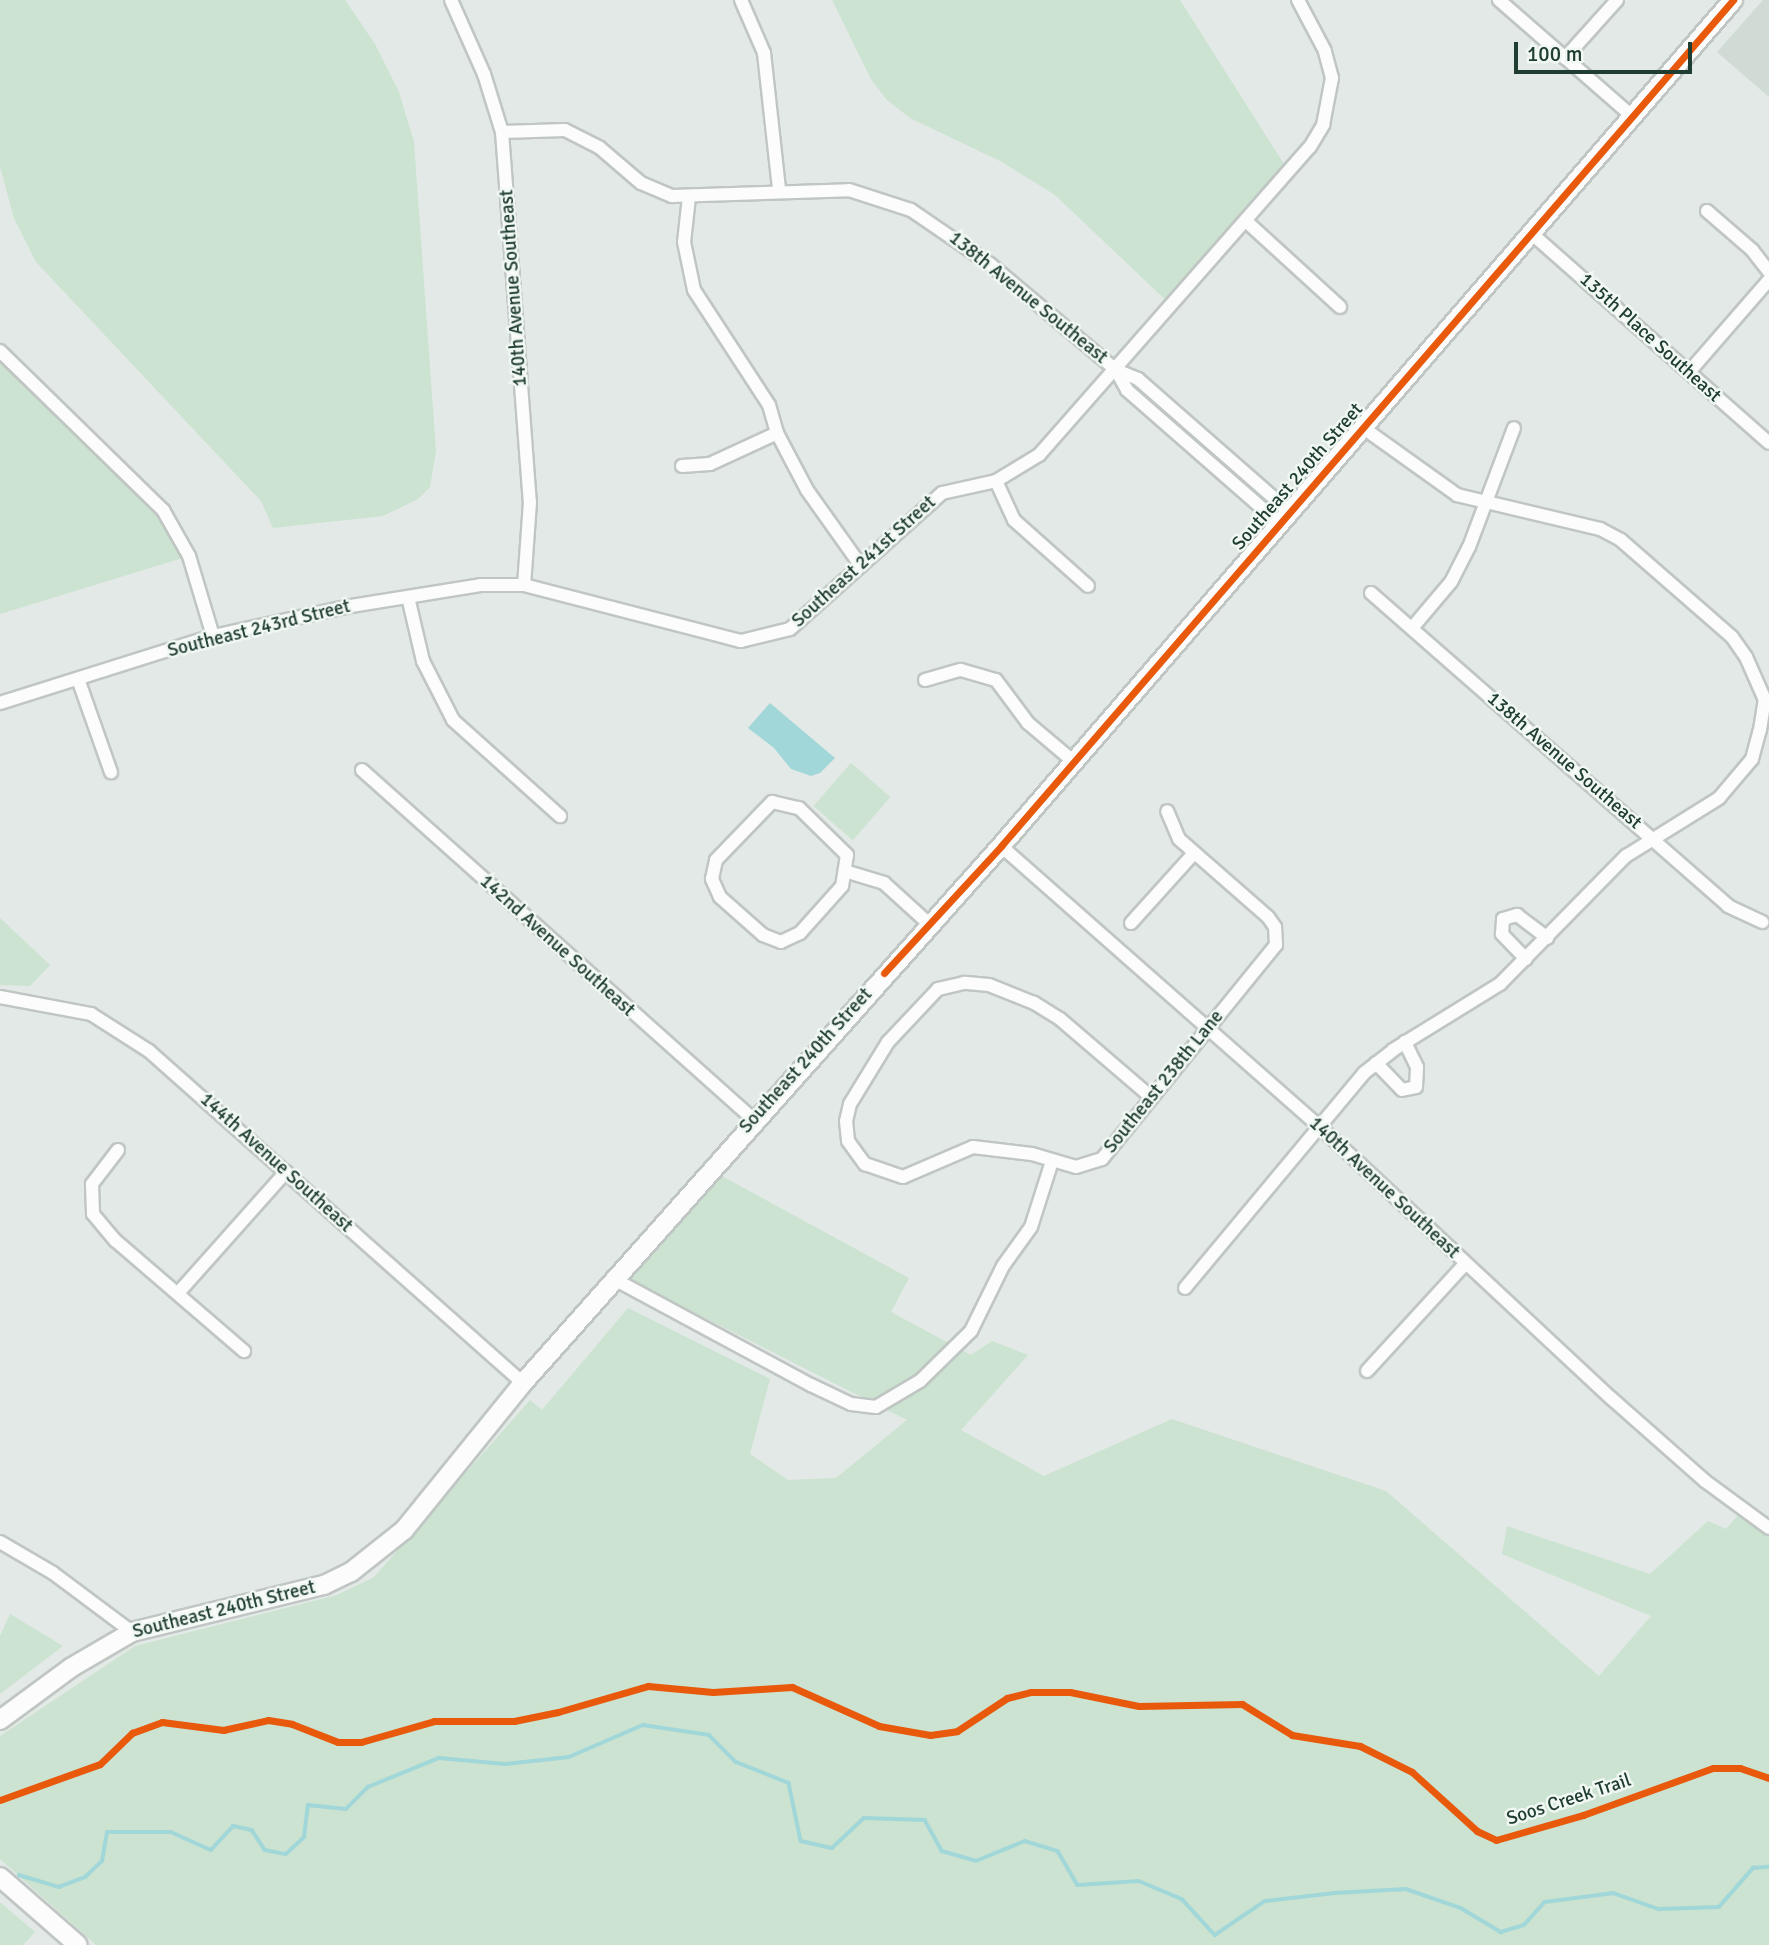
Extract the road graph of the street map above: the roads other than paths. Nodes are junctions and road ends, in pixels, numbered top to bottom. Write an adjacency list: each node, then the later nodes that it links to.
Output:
1 (451, 0): 9 (street, 140th Avenue Southeast)
2 (741, 0): 10 (street)
3 (1298, 0): 13 (street, Southeast 241st Street)
4 (1499, 0): 7 (street)
5 (1617, 0): 7 (street)
6 (1733, 0): 8 (main road, Southeast 240th Street)
7 (1565, 58): 8 (street)
8 (1632, 116): 14 (main road, Southeast 240th Street)
9 (502, 132): 11 (street, 138th Avenue Southeast); 30 (street, 140th Avenue Southeast)
10 (779, 189): 11 (street, 138th Avenue Southeast); 19 (street, 138th Avenue Southeast)
11 (689, 197): 23 (street)
12 (1707, 211): 15 (street)
13 (1247, 222): 17 (street); 19 (street, Southeast 241st Street)
14 (1531, 233): 20 (street, 135th Place Southeast); 21 (main road, Southeast 240th Street)
15 (1769, 272)
16 (1769, 281): 20 (street)
17 (1339, 307)
18 (0, 351): 35 (street)
19 (1116, 370): 26 (street, Southeast 241st Street); 28 (street, 138th Avenue Southeast)
20 (1689, 372): 24 (street, 135th Place Southeast)
21 (1362, 427): 27 (street); 28 (main road, Southeast 240th Street)
22 (1514, 428): 27 (street)
23 (778, 433): 25 (street); 29 (street)
24 (1769, 443)
25 (682, 466)
26 (996, 481): 29 (street, Southeast 241st Street); 31 (street)
27 (1485, 504): 34 (street); 38 (street)
28 (1284, 517): 40 (main road, Southeast 240th Street)
29 (861, 566): 30 (street, Southeast 241st Street)
30 (524, 585): 33 (street, Southeast 243rd Street)
31 (1088, 586)
32 (1371, 593): 34 (street, 138th Avenue Southeast)
33 (408, 597): 35 (street, Southeast 243rd Street); 44 (street)
34 (1412, 628): 45 (street, 138th Avenue Southeast)
35 (213, 636): 36 (street, Southeast 243rd Street)
36 (78, 679): 39 (street, Southeast 243rd Street); 42 (street)
37 (925, 680): 40 (street)
38 (1767, 700): 45 (street)
39 (0, 704)
40 (1073, 761): 46 (main road, Southeast 240th Street)
41 (362, 770): 59 (street, 142nd Avenue Southeast)
42 (111, 772)
43 (1167, 811): 47 (street)
44 (560, 816)
45 (1652, 838): 49 (street, 138th Avenue Southeast); 52 (street)
46 (1001, 846): 51 (main road, Southeast 240th Street); 55 (street, 140th Avenue Southeast)
47 (1194, 853): 50 (street); 55 (street, Southeast 238th Lane)
48 (848, 872): 48 (street); 51 (street)
49 (1762, 922)
50 (1131, 923)
51 (929, 924): 59 (main road, Southeast 240th Street)
52 (1547, 938): 53 (street); 53 (street)
53 (1526, 960): 56 (street)
54 (0, 997): 63 (street, 144th Avenue Southeast)
55 (1206, 1026): 58 (street, Southeast 238th Lane); 60 (street, 140th Avenue Southeast)
56 (1405, 1042): 57 (street); 57 (street)
57 (1376, 1063): 60 (street)
58 (1152, 1097): 62 (street, Southeast 238th Lane); 62 (street, Southeast 238th Lane)
59 (754, 1120): 65 (main road, Southeast 240th Street)
60 (1318, 1125): 64 (street, 140th Avenue Southeast); 66 (street)
61 (118, 1150): 67 (street)
62 (1052, 1161): 65 (street)
63 (286, 1172): 67 (street); 70 (street, 144th Avenue Southeast)
64 (1465, 1264): 69 (street); 71 (street, 140th Avenue Southeast)
65 (614, 1279): 70 (main road, Southeast 240th Street)
66 (1185, 1288)
67 (179, 1292): 68 (street)
68 (244, 1351)
69 (1367, 1371)
70 (523, 1383): 73 (main road, Southeast 240th Street)
71 (1769, 1528)
72 (0, 1542): 73 (street)
73 (132, 1632): 74 (main road, Southeast 240th Street)
74 (0, 1720)
75 (0, 1877): 76 (main road)
76 (78, 1945)

